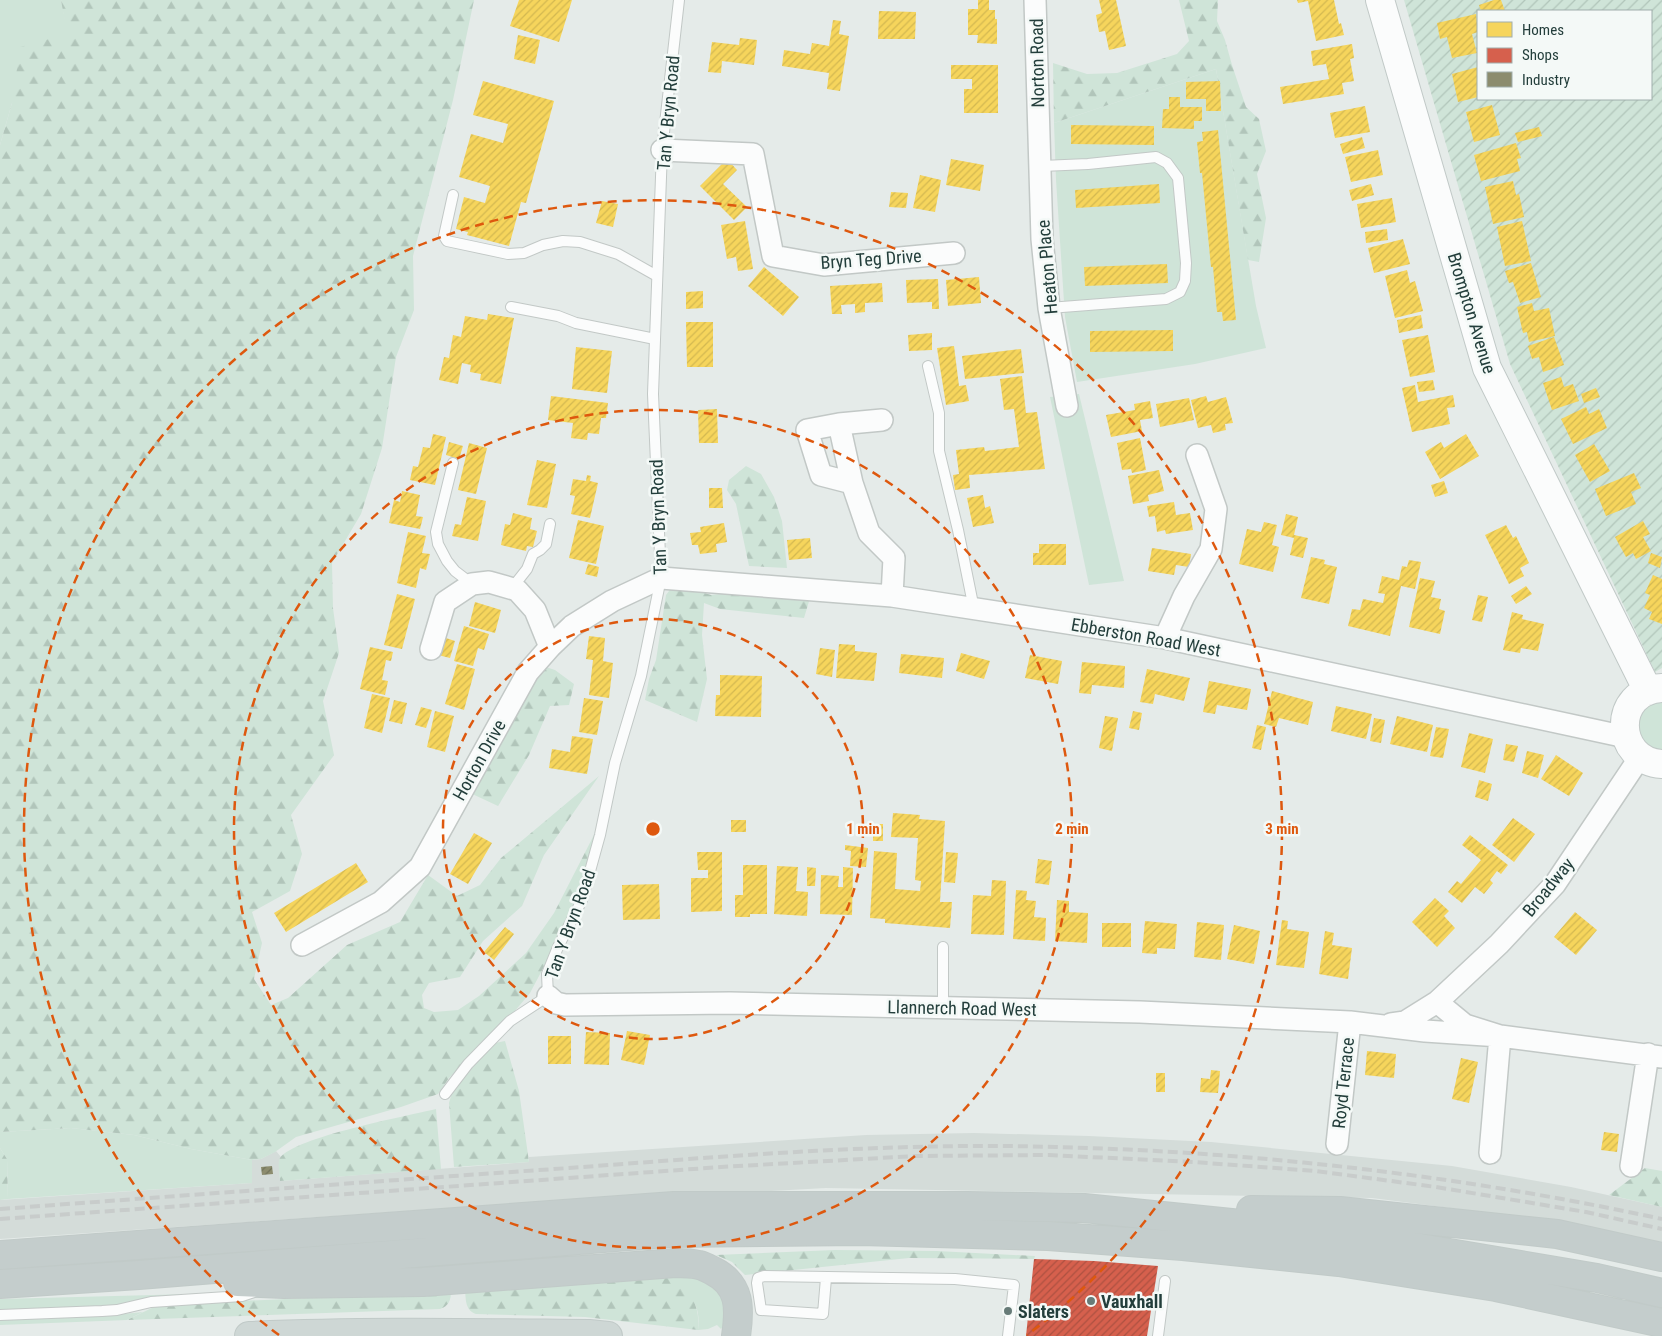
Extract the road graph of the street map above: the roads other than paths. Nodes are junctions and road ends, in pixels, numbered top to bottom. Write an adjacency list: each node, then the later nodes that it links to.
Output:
1 (679, 0): 5 (lane, Tan Y Bryn Road)
2 (1036, 0): 4 (street, Norton Road)
3 (1380, 0): 29 (main road, Brompton Avenue)
4 (1038, 127): 6 (street, Heaton Place)
5 (662, 150): 8 (street, Bryn Teg Drive); 9 (lane, Tan Y Bryn Road)
6 (1042, 166): 11 (street, Heaton Place); 11 (lane)
7 (453, 195): 9 (lane)
8 (954, 253)
9 (658, 276): 12 (lane, Tan Y Bryn Road)
10 (511, 307): 12 (lane)
11 (1049, 308): 14 (street, Heaton Place)
12 (655, 339): 21 (lane, Tan Y Bryn Road)
13 (928, 366): 25 (lane)
14 (1067, 406)
15 (882, 420): 16 (street)
16 (838, 424): 19 (street); 19 (street)
17 (1197, 455): 26 (street)
18 (453, 463): 22 (lane)
19 (852, 483): 24 (street)
20 (550, 524): 23 (lane)
21 (661, 578): 24 (street, Ebberston Road West); 27 (street, Horton Drive); 33 (lane, Tan Y Bryn Road)
22 (472, 584): 23 (street); 28 (street)
23 (512, 588): 27 (street)
24 (892, 596): 25 (street, Ebberston Road West)
25 (974, 609): 26 (street, Ebberston Road West)
26 (1165, 638): 30 (street, Ebberston Road West)
27 (550, 647): 31 (street, Horton Drive)
28 (431, 649)
29 (1655, 689): 30 (main road)
30 (1643, 752): 34 (street, Broadway)
31 (302, 944)
32 (943, 947): 35 (lane)
33 (548, 996): 35 (street, Llannerch Road West); 40 (lane, Tan Y Bryn Road)
34 (1437, 1002): 37 (street, Llannerch Road West); 38 (street, Llannerch Road West)
35 (943, 1007): 36 (street, Llannerch Road West)
36 (1350, 1022): 37 (street, Llannerch Road West); 41 (street, Royd Terrace)
37 (1379, 1025): 38 (street, Llannerch Road West)
38 (1500, 1036): 39 (street, Llannerch Road West); 42 (street)
39 (1655, 1056): 43 (street)
40 (445, 1094)
41 (1337, 1144)
42 (1490, 1153)
43 (1632, 1166)
44 (1084, 1208): 45 (highway); 46 (highway); 52 (highway)
45 (0, 1256)
46 (1662, 1257)
47 (139, 1275): 50 (highway); 51 (highway); 54 (highway)
48 (826, 1278): 48 (lane); 58 (lane)
49 (1166, 1281): 59 (lane)
50 (0, 1284)
51 (284, 1284): 53 (lane); 57 (highway)
52 (1662, 1293)
53 (0, 1315)
54 (1662, 1323)
55 (249, 1336): 56 (main road)
56 (608, 1336)
57 (736, 1336)
58 (1008, 1336)
59 (1158, 1336)

